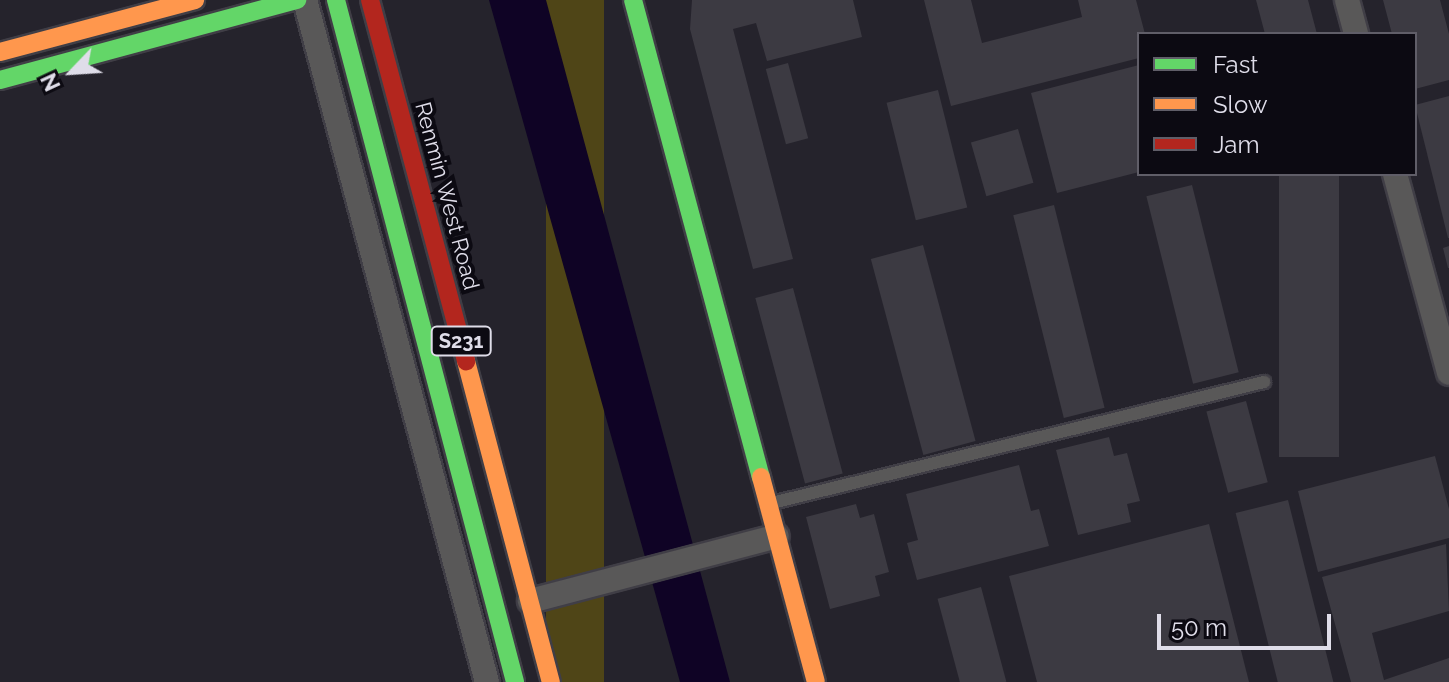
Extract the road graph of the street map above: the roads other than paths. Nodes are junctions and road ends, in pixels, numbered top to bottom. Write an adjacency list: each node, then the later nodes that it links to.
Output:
1 (195, 0): 9 (main road)
2 (297, 0): 10 (main road)
3 (305, 0): 17 (street)
4 (336, 0): 18 (main road, S231)
5 (370, 0): 16 (main road, Renmin West Road / S231)
6 (633, 0): 14 (main road)
7 (1347, 0): 8 (street)
8 (1355, 32)
9 (0, 52)
10 (0, 80)
11 (1396, 176): 12 (street)
12 (1449, 373)
13 (1264, 382): 14 (lane)
14 (768, 504): 15 (main road)
15 (777, 536): 16 (street); 20 (main road)
16 (530, 601): 19 (main road, Renmin West Road / S231)
17 (487, 682)
18 (515, 682)
19 (551, 682)
20 (816, 682)

